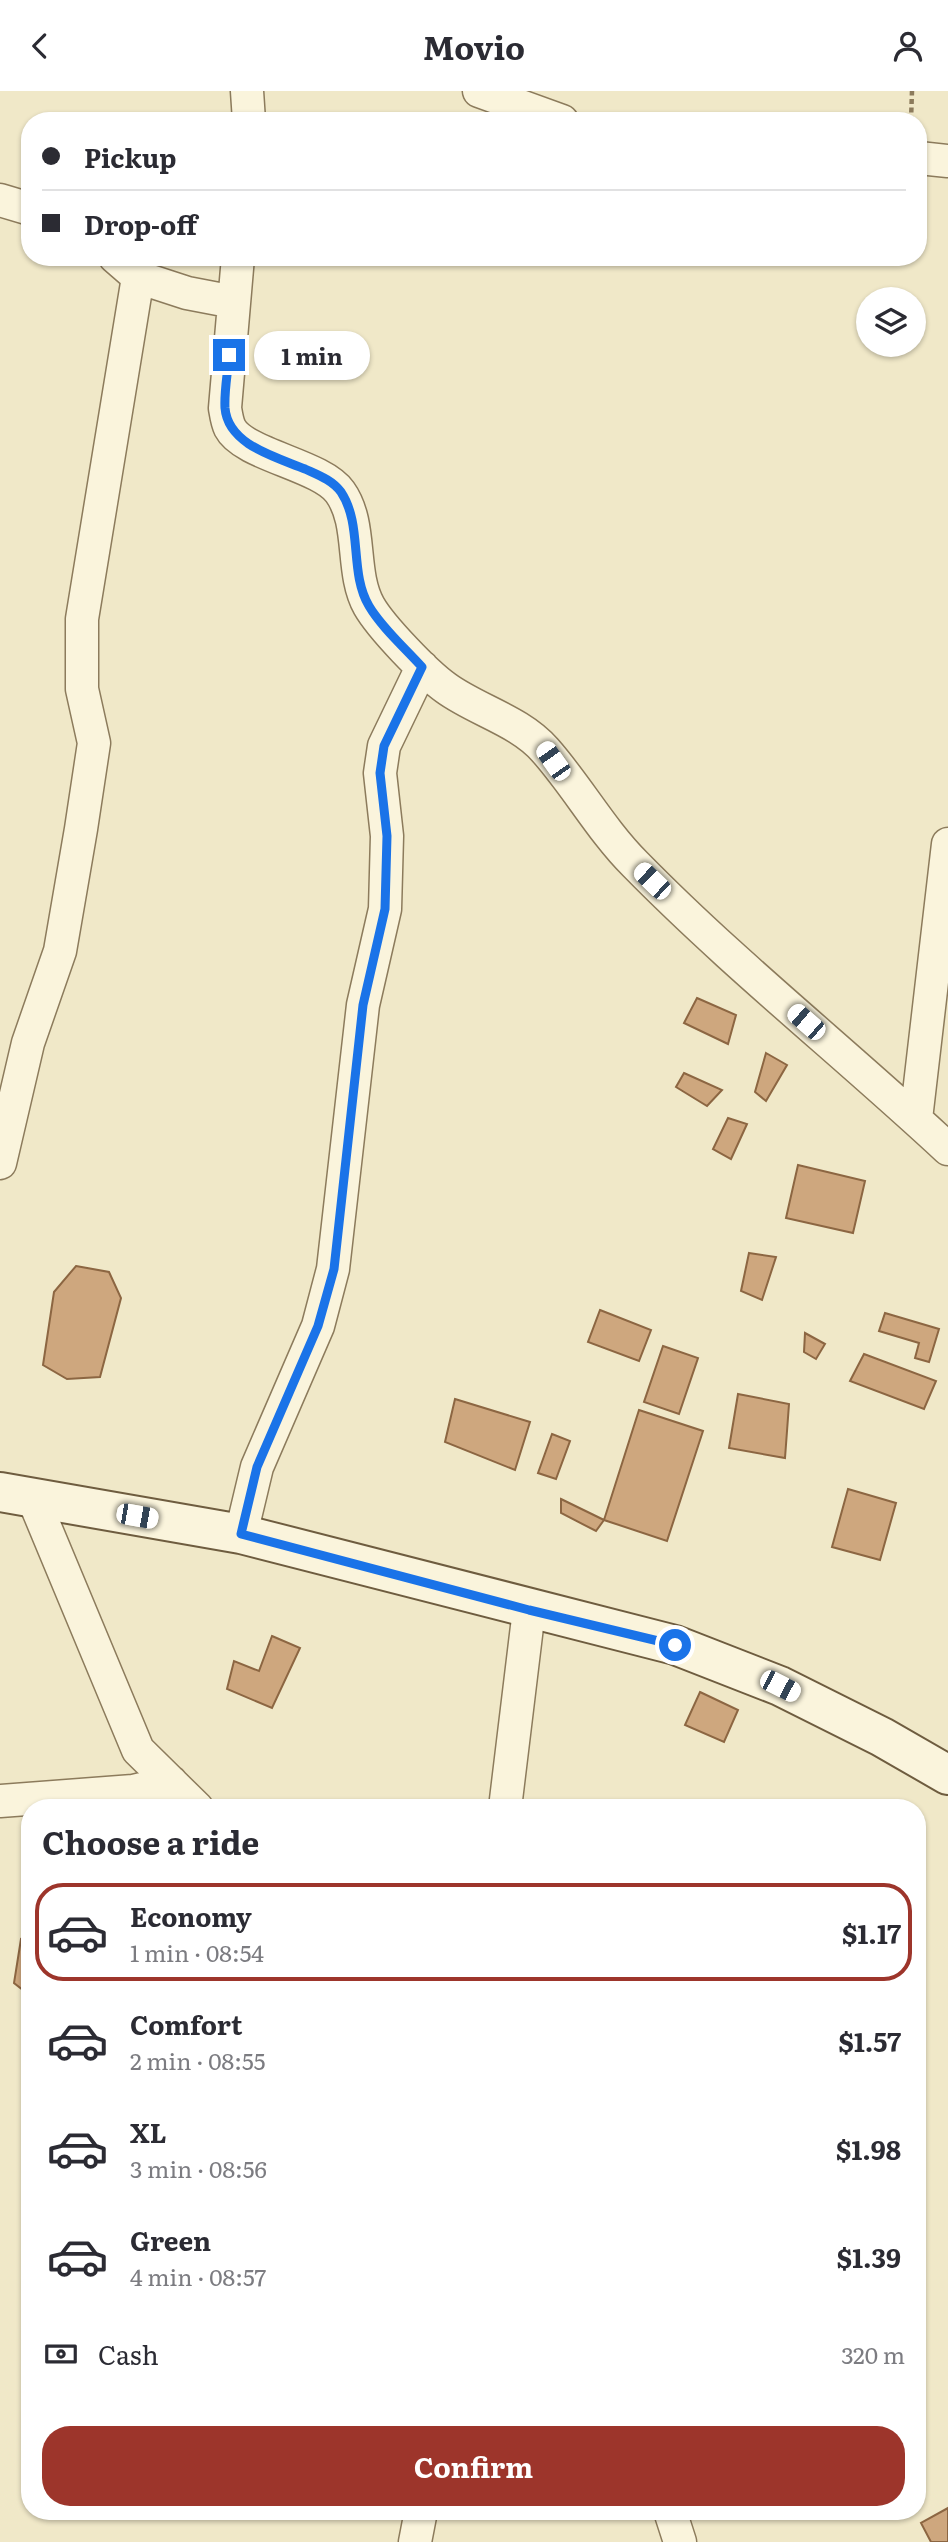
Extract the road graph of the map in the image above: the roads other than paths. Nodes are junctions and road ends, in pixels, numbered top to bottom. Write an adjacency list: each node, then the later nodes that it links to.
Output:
1 (247, 91): 3 (street)
2 (498, 95): 4 (street)
3 (248, 112)
4 (540, 112)
5 (927, 159): 6 (street)
6 (948, 161)
7 (0, 201): 8 (street)
8 (21, 207)
9 (237, 266): 11 (street)
10 (127, 267): 11 (street); 16 (street)
11 (234, 302): 12 (street)
12 (422, 667): 14 (street); 18 (street)
13 (948, 844): 14 (street)
14 (916, 1119): 15 (street)
15 (948, 1150)
16 (0, 1163)
17 (16, 1495): 18 (street); 21 (street)
18 (241, 1534): 19 (street)
19 (529, 1610): 20 (street); 25 (street)
20 (948, 1775)
21 (171, 1782): 23 (street); 24 (street)
22 (21, 1799): 26 (street)
23 (27, 1799)
24 (188, 1799)
25 (506, 1799)
26 (0, 1801)
27 (419, 2520): 29 (street)
28 (673, 2520): 30 (street)
29 (415, 2542)
30 (680, 2542)

